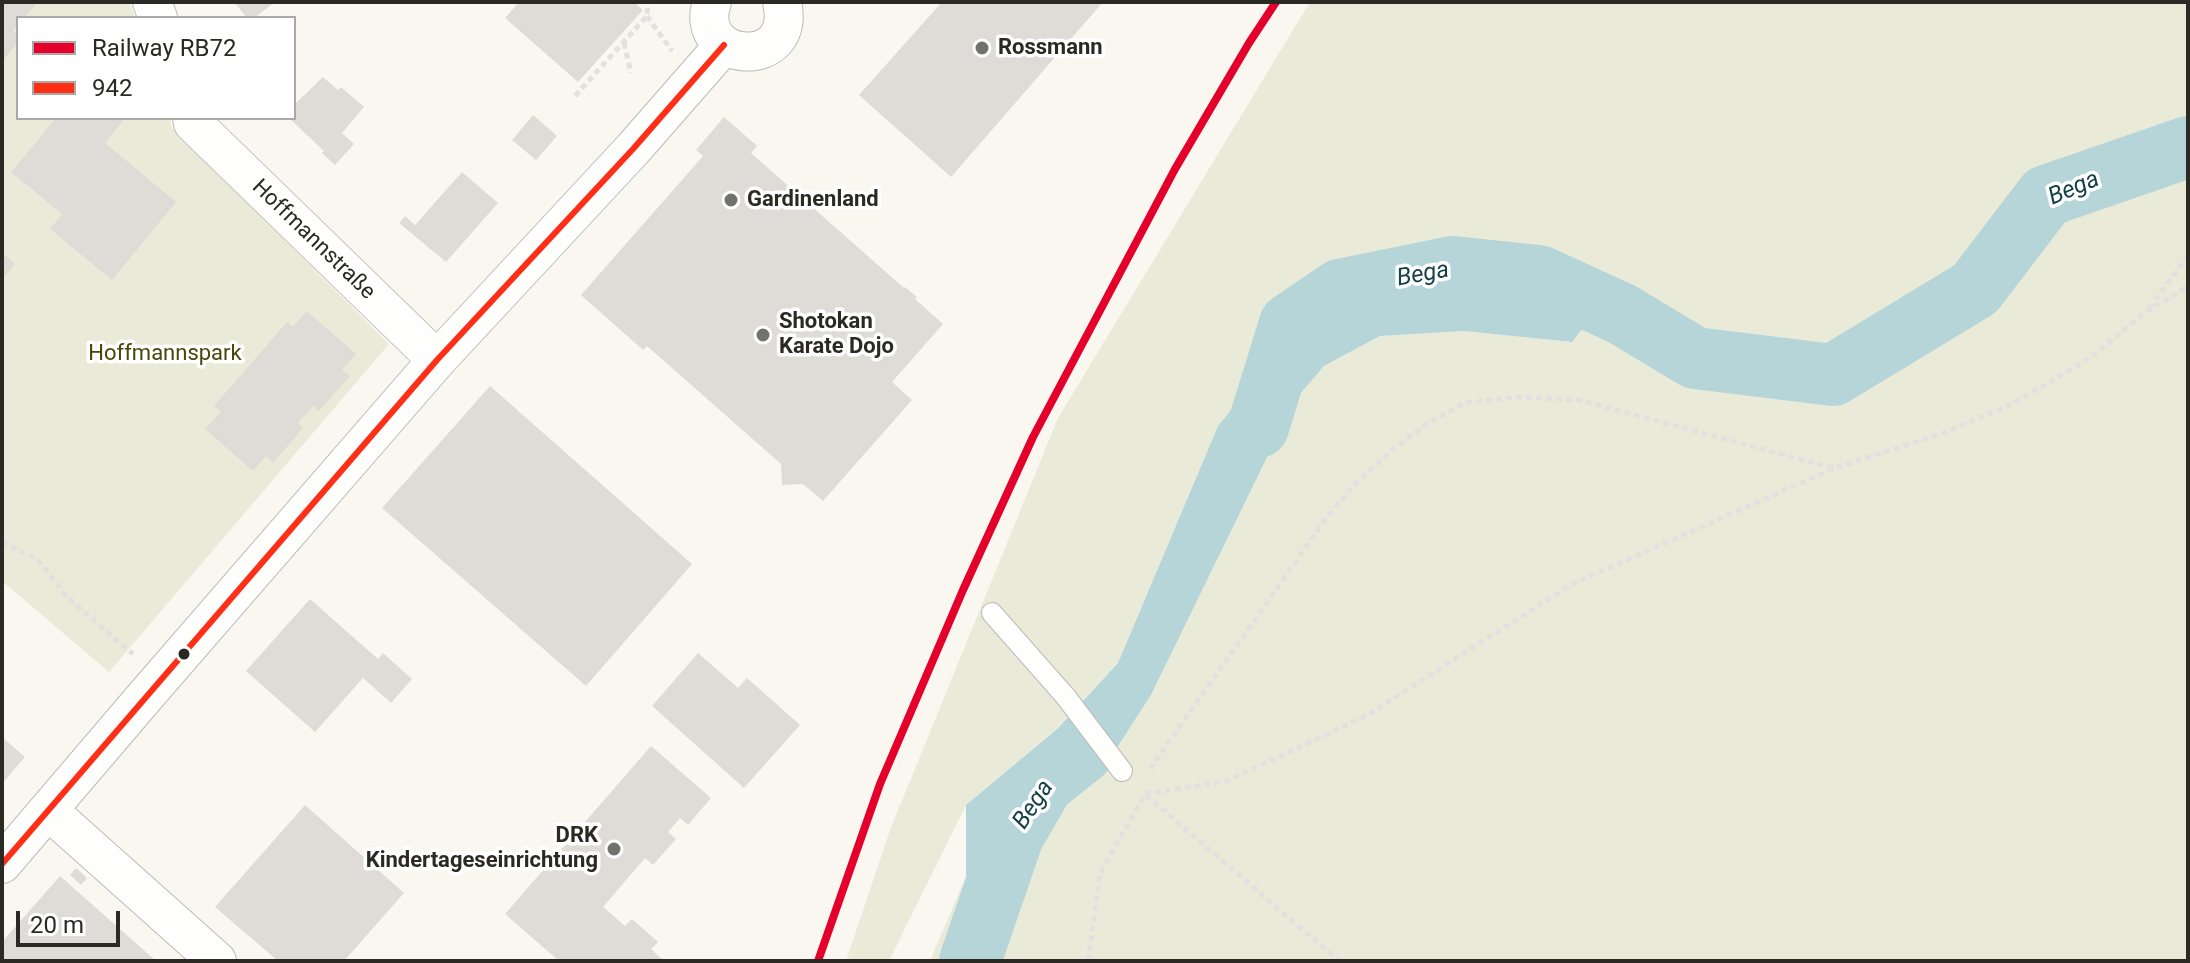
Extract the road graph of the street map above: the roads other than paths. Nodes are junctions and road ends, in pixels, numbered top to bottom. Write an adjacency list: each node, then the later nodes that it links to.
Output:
1 (712, 2): 3 (street)
2 (782, 2): 3 (street)
3 (724, 45): 5 (street)
4 (192, 120): 5 (street, Hoffmannstraße)
5 (437, 360): 8 (street)
6 (992, 613): 7 (lane)
7 (1122, 771)
8 (49, 811): 9 (street); 10 (street)
9 (2, 864)
10 (217, 961)

